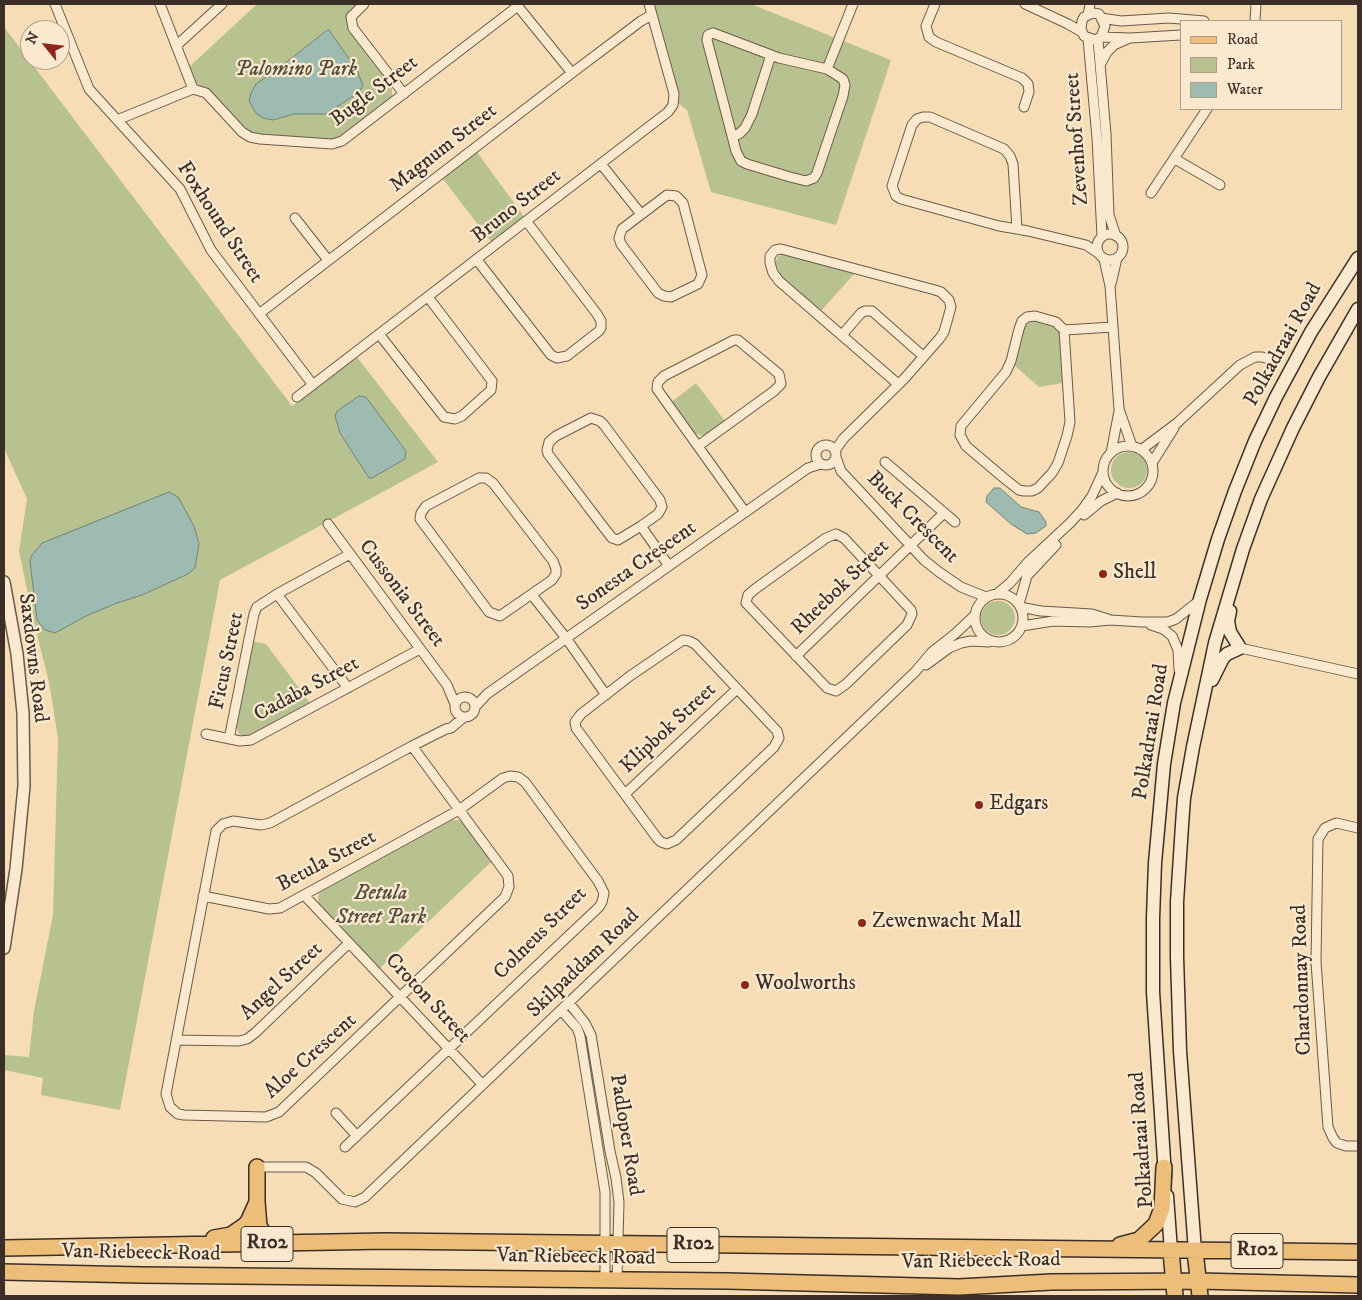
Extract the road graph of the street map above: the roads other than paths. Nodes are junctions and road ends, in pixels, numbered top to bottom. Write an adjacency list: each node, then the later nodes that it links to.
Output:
1 (55, 4): 32 (street, Foxhound Street)
2 (160, 4): 23 (street)
3 (222, 4): 23 (street)
4 (364, 4): 29 (street)
5 (649, 4): 13 (street, Bruno Street)
6 (851, 4): 26 (street)
7 (935, 4): 30 (street)
8 (1025, 4): 18 (street)
9 (1090, 4): 15 (street, Zevenhof Street)
10 (1094, 4): 14 (street)
11 (1256, 4): 17 (street)
12 (517, 5): 27 (street); 29 (street, Bugle Street)
13 (652, 15): 27 (street, Magnum Street); 35 (street, Bruno Street)
14 (1100, 16): 15 (street); 16 (street); 21 (street, Zevenhof Street)
15 (1085, 18): 18 (street); 20 (street, Zevenhof Street)
16 (1192, 20)
17 (1255, 20)
18 (1068, 24): 20 (street)
19 (1180, 35): 22 (street)
20 (1085, 36): 21 (street); 43 (street, Zevenhof Street)
21 (1100, 38): 22 (street); 25 (street, Zevenhof Street)
22 (1130, 38): 25 (street)
23 (176, 46): 28 (street)
24 (771, 55): 26 (street); 33 (street); 33 (street)
25 (1100, 68): 42 (street, Zevenhof Street)
26 (827, 69): 33 (street)
27 (572, 73): 48 (street, Magnum Street)
28 (193, 89): 29 (street, Bugle Street); 32 (street)
29 (404, 94)
30 (1024, 107)
31 (1206, 110): 34 (street)
32 (117, 120): 53 (street, Foxhound Street)
33 (733, 137)
34 (1175, 159): 36 (street); 37 (street)
35 (601, 164): 38 (street); 40 (street, Bruno Street)
36 (1220, 186)
37 (1150, 193)
38 (641, 214): 38 (street)
39 (295, 218): 48 (street)
40 (526, 222): 49 (street, Bruno Street); 49 (street)
41 (1016, 229): 41 (street); 44 (street)
42 (1116, 236): 43 (street); 46 (street, Zevenhof Street)
43 (1100, 239): 44 (street); 45 (street, Zevenhof Street)
44 (1086, 245): 45 (street)
45 (1101, 256): 46 (street); 50 (street, Zevenhof Street)
46 (1117, 258): 50 (street, Zevenhof Street)
47 (1358, 258): 94 (main road, Polkadraai Road)
48 (328, 260): 53 (street, Magnum Street)
49 (477, 260): 51 (street, Bruno Street)
50 (1110, 286): 54 (street, Zevenhof Street)
51 (428, 297): 56 (street, Bruno Street); 56 (street)
52 (1358, 309): 84 (main road, Polkadraai Road)
53 (260, 314): 61 (street, Foxhound Street)
54 (1113, 327): 55 (street); 63 (street, Zevenhof Street)
55 (1064, 330): 55 (street)
56 (379, 334): 61 (street, Bruno Street)
57 (842, 335): 58 (street); 58 (street); 60 (street)
58 (923, 356): 60 (street)
59 (1272, 360): 64 (street)
60 (898, 384): 68 (street)
61 (313, 385): 62 (street, Bruno Street)
62 (297, 398)
63 (1119, 409): 66 (street, Zevenhof Street); 69 (street, Zevenhof Street)
64 (1176, 423): 67 (street); 72 (street)
65 (698, 446): 65 (street); 78 (street)
66 (1132, 446): 67 (street); 69 (street)
67 (1141, 450): 72 (street)
68 (833, 451): 70 (street); 73 (street); 75 (street, Buck Crescent)
69 (1111, 453): 76 (street)
70 (815, 456): 73 (street); 74 (street, Sonesta Crescent)
71 (886, 462): 79 (street)
72 (1152, 463): 77 (street)
73 (824, 465): 74 (street, Sonesta Crescent); 75 (street, Buck Crescent)
74 (808, 468): 78 (street, Sonesta Crescent)
75 (841, 471): 83 (street, Buck Crescent)
76 (1103, 472): 77 (street); 91 (street)
77 (1116, 493): 95 (street)
78 (745, 512): 86 (street, Sonesta Crescent)
79 (944, 513): 80 (street); 83 (street, Rheebok Street)
80 (955, 522)
81 (328, 524): 85 (street, Cussonia Street)
82 (641, 526): 82 (street); 86 (street)
83 (911, 545): 87 (street, Rheebok Street); 89 (street, Buck Crescent)
84 (1243, 549): 102 (main road); 119 (main road, Polkadraai Road)
85 (350, 554): 90 (street, Ficus Street); 103 (street, Cussonia Street)
86 (669, 566): 100 (street, Sonesta Crescent)
87 (879, 576): 104 (street, Rheebok Street); 104 (street); 104 (street)
88 (4, 582): 126 (street, Saxdowns Road)
89 (961, 587): 93 (street); 96 (street)
90 (278, 594): 109 (street); 117 (street, Ficus Street)
91 (997, 594): 93 (street); 95 (street)
92 (532, 595): 92 (street); 100 (street)
93 (986, 597): 96 (street)
94 (1200, 599): 98 (street); 107 (main road, Polkadraai Road)
95 (1020, 605): 97 (street); 99 (street)
96 (975, 612): 101 (street); 105 (street, Skilpaddam Road)
97 (1110, 620): 98 (street); 99 (street)
98 (1142, 622): 107 (street)
99 (1022, 626): 101 (street)
100 (566, 638): 111 (street); 112 (street, Sonesta Crescent)
101 (991, 642): 105 (street, Skilpaddam Road)
102 (1240, 648): 106 (street); 119 (main road)
103 (420, 649): 108 (street, Cussonia Street); 109 (street, Cadaba Street)
104 (796, 656)
105 (915, 672): 128 (street, Skilpaddam Road)
106 (1358, 674)
107 (1178, 683): 138 (main road, Polkadraai Road)
108 (447, 685): 112 (street, Cussonia Street); 113 (street, Cussonia Street)
109 (348, 688): 117 (street, Cadaba Street)
110 (737, 689): 111 (street); 120 (street, Klipbok Street); 120 (street)
111 (606, 694): 120 (street)
112 (469, 701): 113 (street); 114 (street)
113 (455, 708): 114 (street); 115 (street)
114 (464, 717): 115 (street, Aloe Crescent)
115 (446, 729): 118 (street, Aloe Crescent)
116 (206, 734): 117 (street, Cadaba Street)
117 (229, 739)
118 (412, 746): 121 (street, Aloe Crescent); 124 (street, Aloe Crescent)
119 (1193, 747): 146 (main road, Polkadraai Road)
120 (625, 794)
121 (459, 810): 123 (street, Betula Street); 127 (street, Aloe Crescent); 131 (street, Colneus Street)
122 (1358, 828): 135 (street, Chardonnay Road)
123 (304, 895): 124 (street, Betula Street); 125 (street, Croton Street)
124 (203, 896): 130 (street, Aloe Crescent)
125 (349, 943): 127 (street, Croton Street); 130 (street, Angel Street)
126 (4, 948)
127 (401, 997): 130 (street, Aloe Crescent); 131 (street, Croton Street)
128 (569, 1003): 129 (street, Skilpaddam Road); 141 (street, Padloper Road)
129 (561, 1010): 132 (street, Skilpaddam Road); 141 (street, Padloper Road)
130 (176, 1040)
131 (449, 1049): 132 (street, Croton Street); 134 (street, Colneus Street)
132 (482, 1084): 137 (street, Skilpaddam Road)
133 (336, 1113): 134 (street)
134 (357, 1136): 136 (street, Colneus Street)
135 (1358, 1146)
136 (345, 1147)
137 (257, 1167): 139 (main road)
138 (1164, 1167): 144 (main road); 145 (main road, Polkadraai Road)
139 (257, 1202): 140 (main road); 142 (main road)
140 (278, 1244): 141 (main road, Van Riebeeck Road / R102); 142 (main road, Van Riebeeck Road / R102)
141 (612, 1244): 144 (main road, Van Riebeeck Road / R102); 149 (street, Padloper Road)
142 (163, 1246): 143 (main road, Van Riebeeck Road / R102)
143 (4, 1248)
144 (1094, 1250): 145 (main road, Van Riebeeck Road / R102)
145 (1171, 1250): 146 (main road, Van Riebeeck Road / R102); 151 (main road)
146 (1196, 1251): 147 (main road, Van Riebeeck Road / R102); 152 (main road)
147 (1358, 1252)
148 (4, 1272): 149 (main road, Van Riebeeck Road / R102)
149 (611, 1280): 151 (main road, Van Riebeeck Road / R102)
150 (1358, 1284): 152 (main road, Van Riebeeck Road / R102)
151 (1175, 1289): 152 (main road, Van Riebeeck Road / R102)
152 (1200, 1289)

